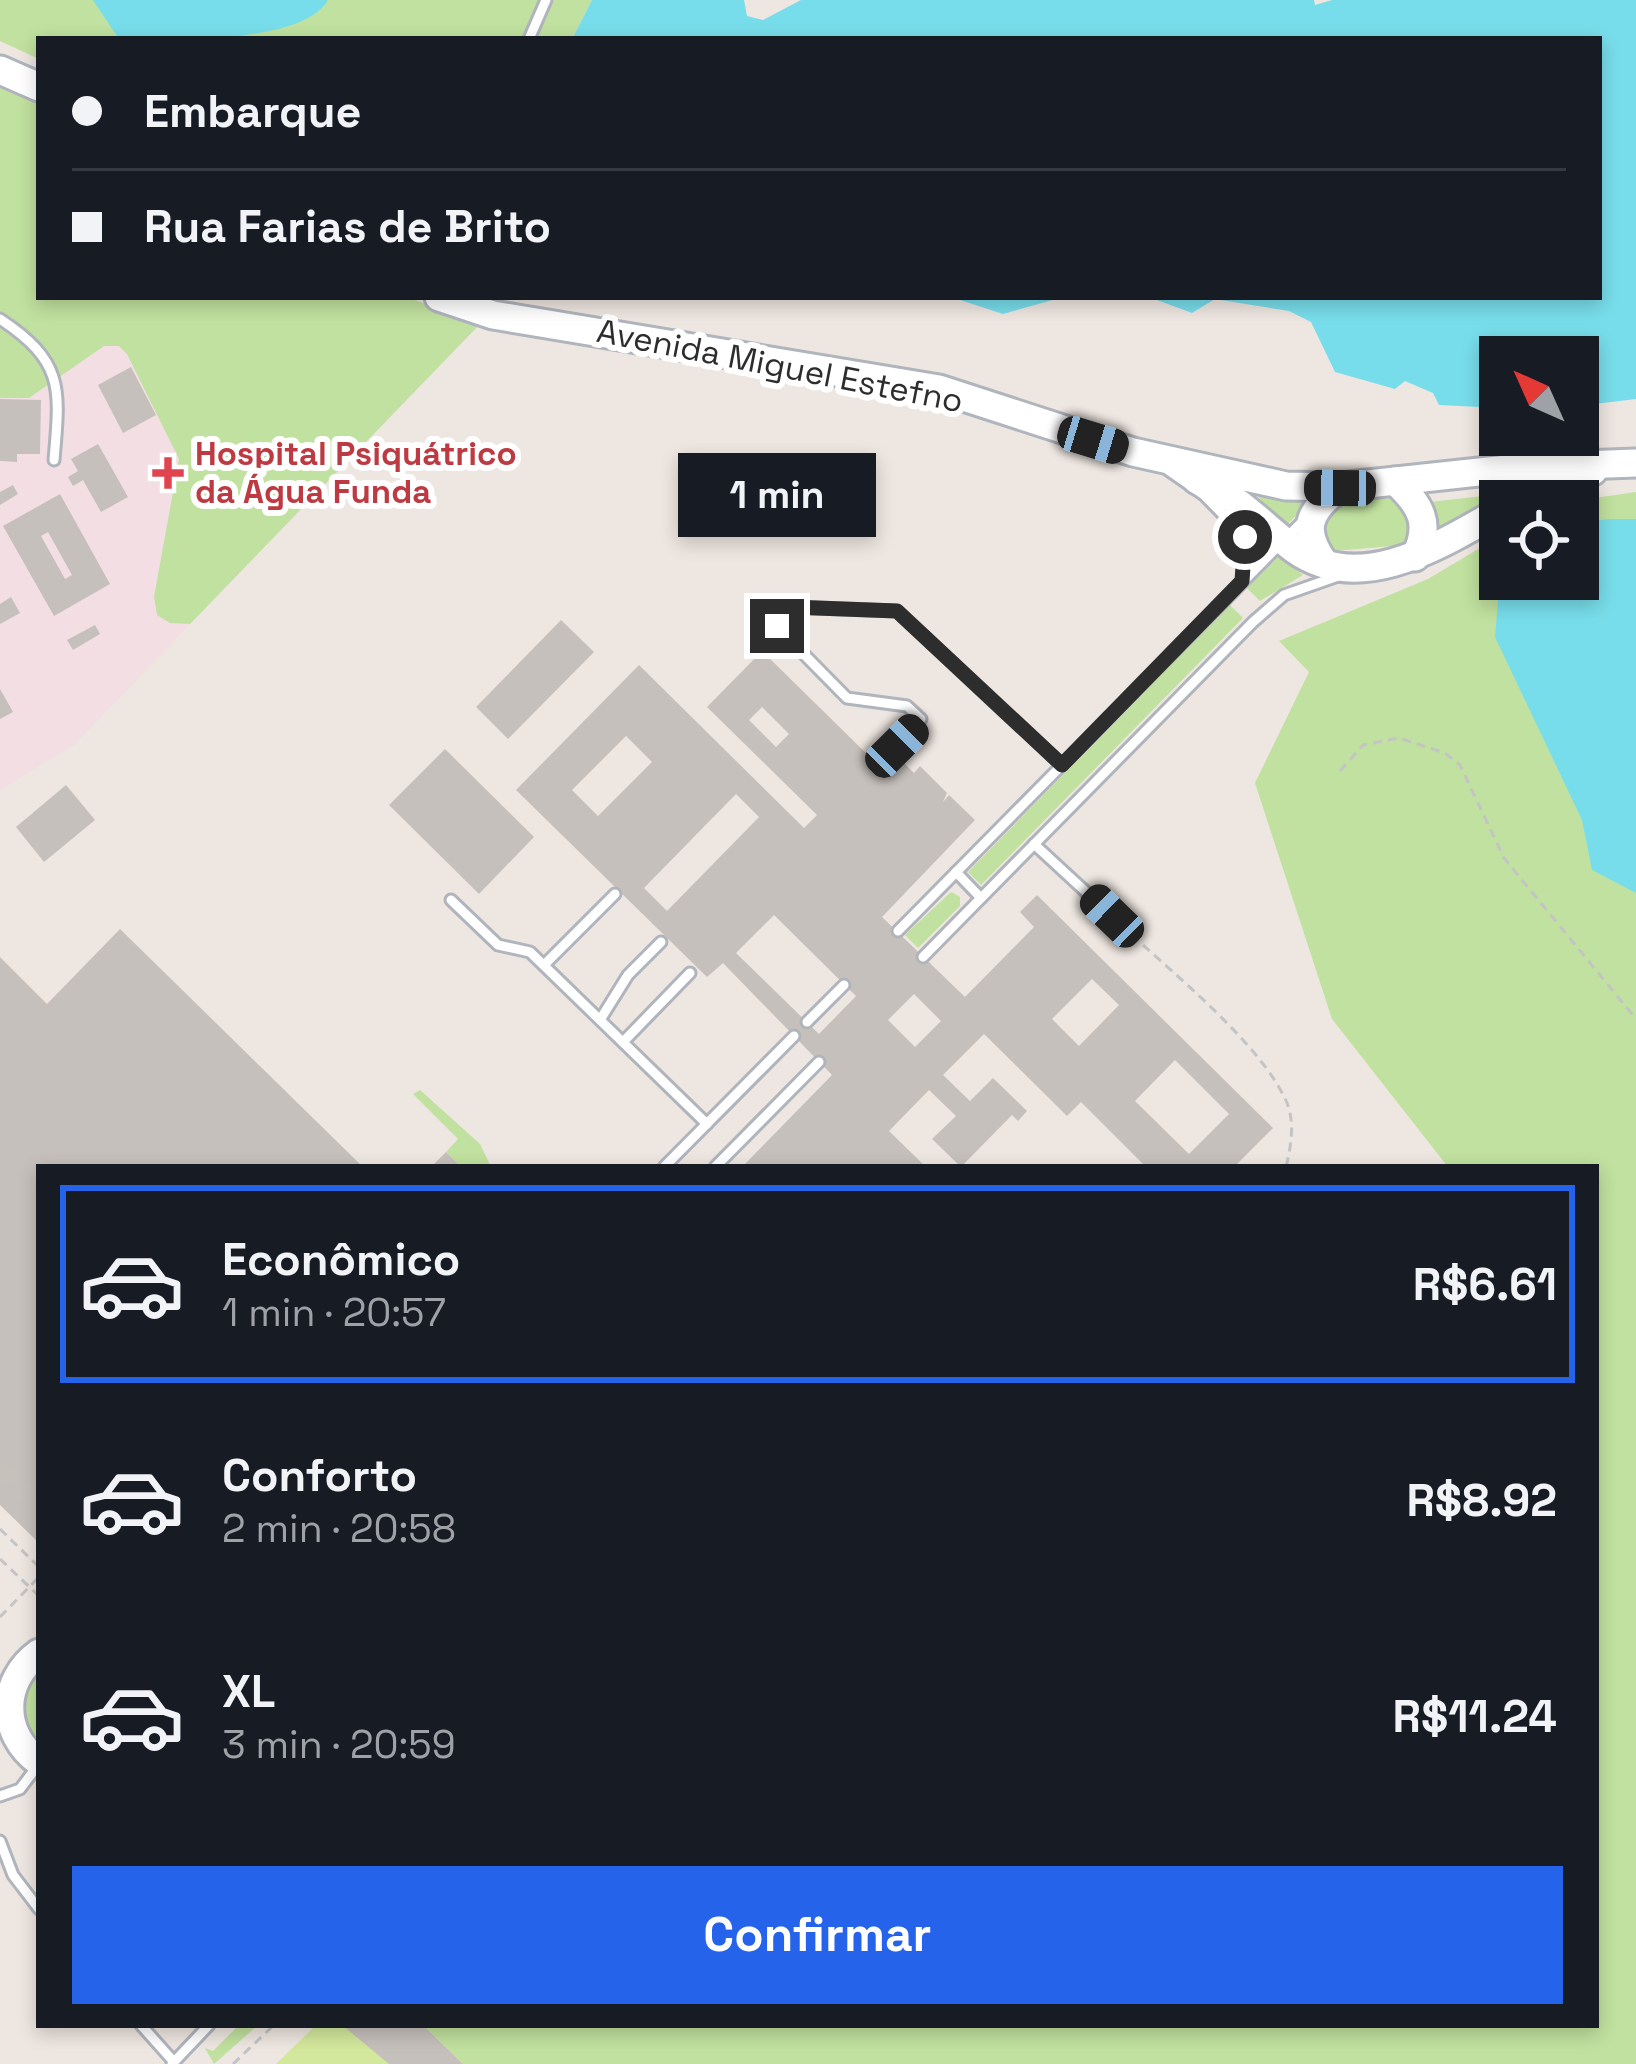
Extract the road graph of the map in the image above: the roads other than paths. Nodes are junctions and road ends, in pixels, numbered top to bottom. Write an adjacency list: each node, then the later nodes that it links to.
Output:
1 (546, 0): 2 (lane)
2 (530, 36)
3 (0, 70): 4 (main road)
4 (36, 86)
5 (457, 300): 6 (main road, Avenida Miguel Estefno)
6 (492, 306): 8 (main road, Avenida Miguel Estefno)
7 (0, 319): 9 (lane)
8 (1133, 452): 12 (main road, Avenida Miguel Estefno); 15 (main road, Avenida Miguel Estefno)
9 (53, 460)
10 (1636, 463): 11 (main road, Avenida Miguel Estefno)
11 (1606, 466): 13 (main road, Avenida Miguel Estefno); 14 (main road, Avenida Miguel Estefno)
12 (1163, 467): 18 (main road, Avenida Miguel Estefno); 22 (lane)
13 (1571, 480)
14 (1395, 481): 15 (main road, Avenida Miguel Estefno); 19 (main road)
15 (1340, 488): 16 (main road)
16 (1311, 512): 18 (lane); 20 (main road)
17 (1479, 523): 19 (main road, Avenida Miguel Estefno)
18 (1284, 541): 20 (main road, Avenida Miguel Estefno); 22 (lane)
19 (1415, 557): 21 (main road, Avenida Miguel Estefno)
20 (1325, 563): 21 (main road, Avenida Miguel Estefno)
21 (1364, 567): 25 (lane)
22 (1242, 581): 24 (lane)
23 (897, 746): 24 (lane)
24 (1062, 765): 26 (lane)
25 (1034, 844): 28 (lane); 30 (lane)
26 (956, 872): 28 (lane); 31 (lane)
27 (615, 895): 34 (lane)
28 (981, 898): 33 (lane)
29 (451, 900): 34 (lane)
30 (1112, 916)
31 (898, 931)
32 (661, 942): 37 (lane)
33 (923, 957)
34 (540, 961): 37 (lane)
35 (690, 973): 40 (lane)
36 (844, 985): 38 (lane)
37 (600, 1020): 40 (lane)
38 (807, 1022)
39 (794, 1036): 42 (lane)
40 (623, 1042): 42 (lane)
41 (819, 1062): 44 (lane)
42 (707, 1124): 43 (lane)
43 (667, 1164)
44 (718, 1164)
45 (36, 1656): 46 (main road)
46 (3, 1700): 47 (main road)
47 (8, 1743): 48 (main road)
48 (36, 1761)
49 (36, 1767): 50 (lane)
50 (0, 1796)
51 (0, 1841): 52 (lane)
52 (36, 1905)
53 (144, 2028): 55 (lane)
54 (204, 2028): 55 (lane)
55 (173, 2063)

